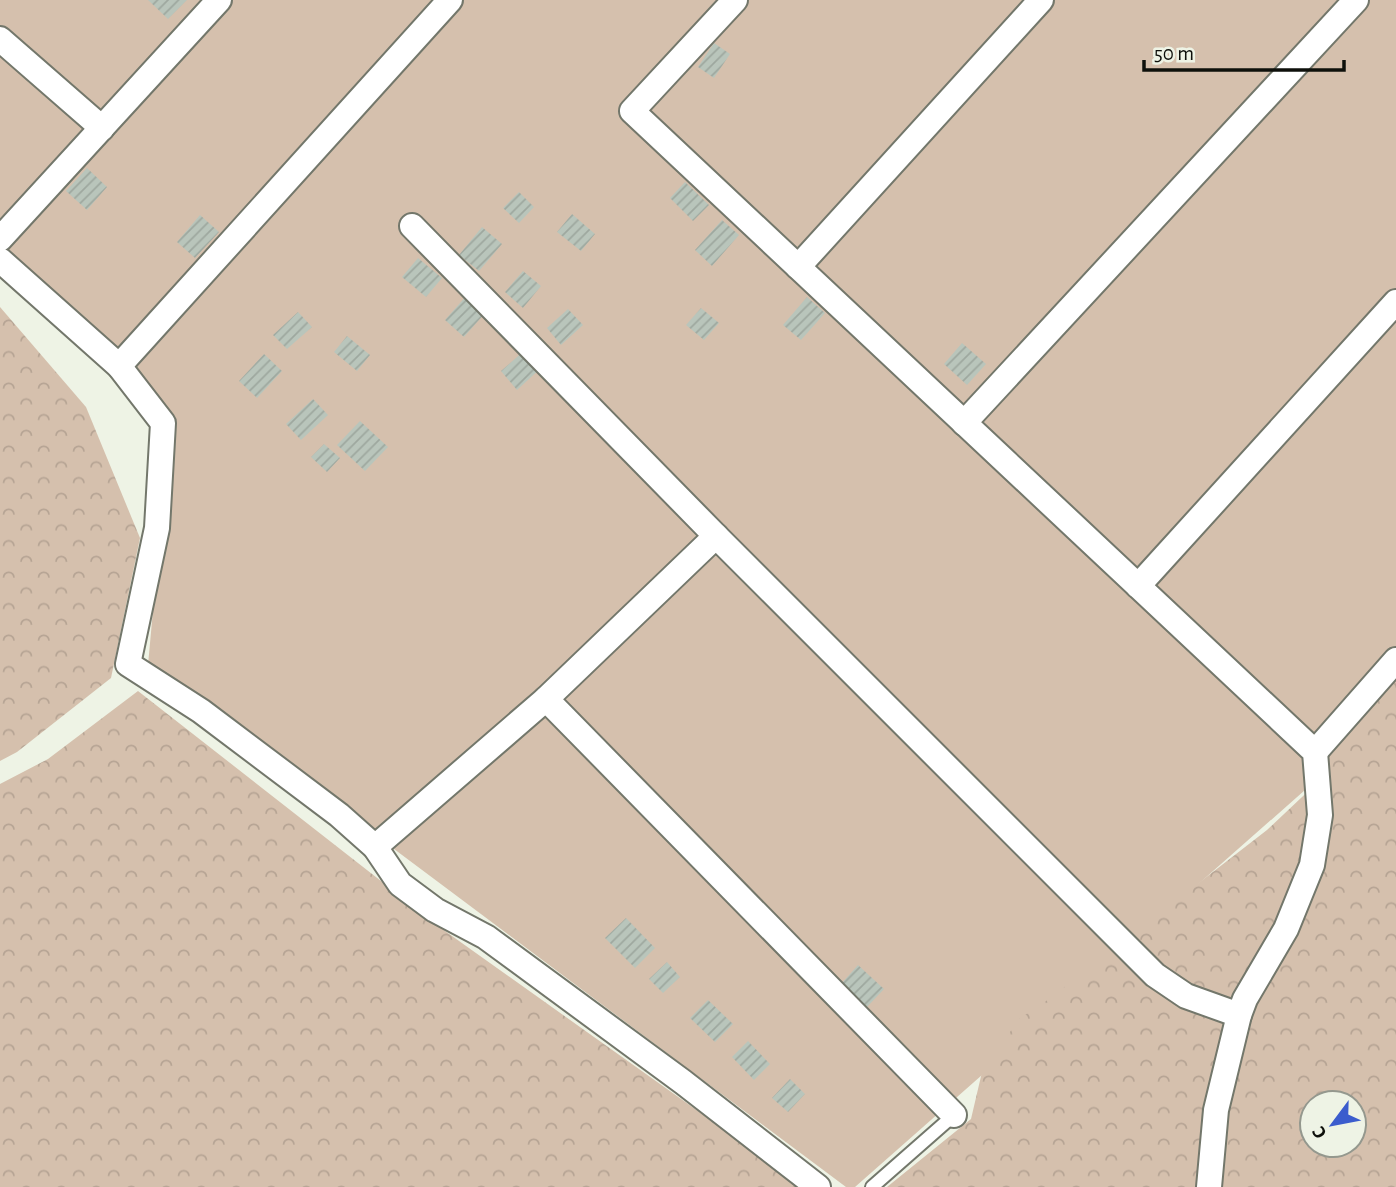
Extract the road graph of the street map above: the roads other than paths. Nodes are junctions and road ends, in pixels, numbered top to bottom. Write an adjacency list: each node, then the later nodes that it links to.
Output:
1 (219, 0): 7 (street)
2 (450, 0): 13 (street)
3 (735, 0): 11 (street)
4 (1041, 0): 11 (street)
5 (1356, 0): 14 (street)
6 (0, 39): 7 (street)
7 (102, 128): 9 (street)
8 (412, 226): 15 (street)
9 (0, 239)
10 (0, 260): 13 (street)
11 (798, 267): 14 (street)
12 (1396, 302): 16 (street)
13 (119, 366): 20 (street)
14 (964, 423): 16 (street)
15 (716, 536): 18 (street); 21 (street)
16 (1138, 586): 19 (street)
17 (1396, 660): 19 (street)
18 (546, 699): 20 (street); 22 (street)
19 (1315, 752): 21 (street)
20 (375, 847): 23 (street)
21 (1238, 1016): 25 (street)
22 (954, 1115): 24 (lane)
23 (818, 1187)
24 (872, 1187)
25 (1209, 1187)

